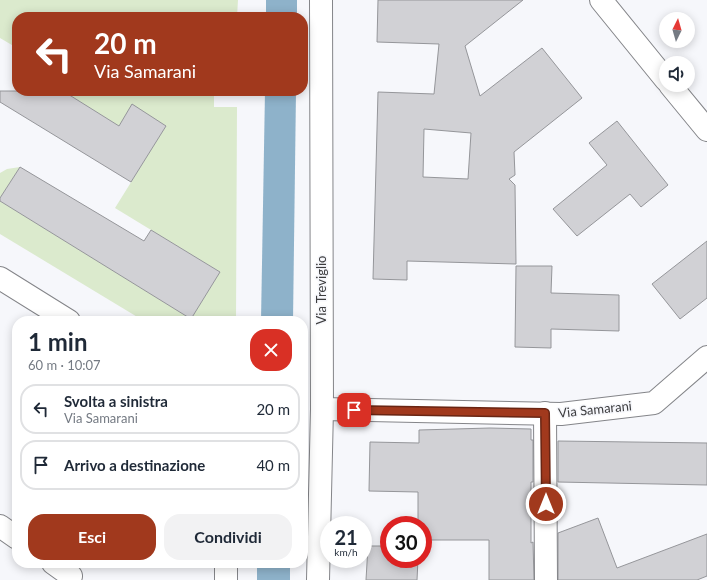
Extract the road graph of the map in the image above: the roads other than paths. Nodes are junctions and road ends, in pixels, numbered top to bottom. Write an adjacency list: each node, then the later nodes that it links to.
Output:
1 (321, 0): 9 (street, Via Treviglio)
2 (600, 0): 3 (street)
3 (659, 72)
4 (676, 92): 5 (street)
5 (707, 130)
6 (0, 278): 7 (street)
7 (61, 316)
8 (707, 357): 10 (street, Via Samarani)
9 (322, 410): 10 (street, Via Samarani); 17 (street, Via Treviglio)
10 (545, 413): 18 (street)
11 (0, 526): 12 (street)
12 (12, 534)
13 (62, 568): 15 (street)
14 (226, 568): 16 (street)
15 (73, 573)
16 (226, 580)
17 (318, 580)
18 (546, 580)

